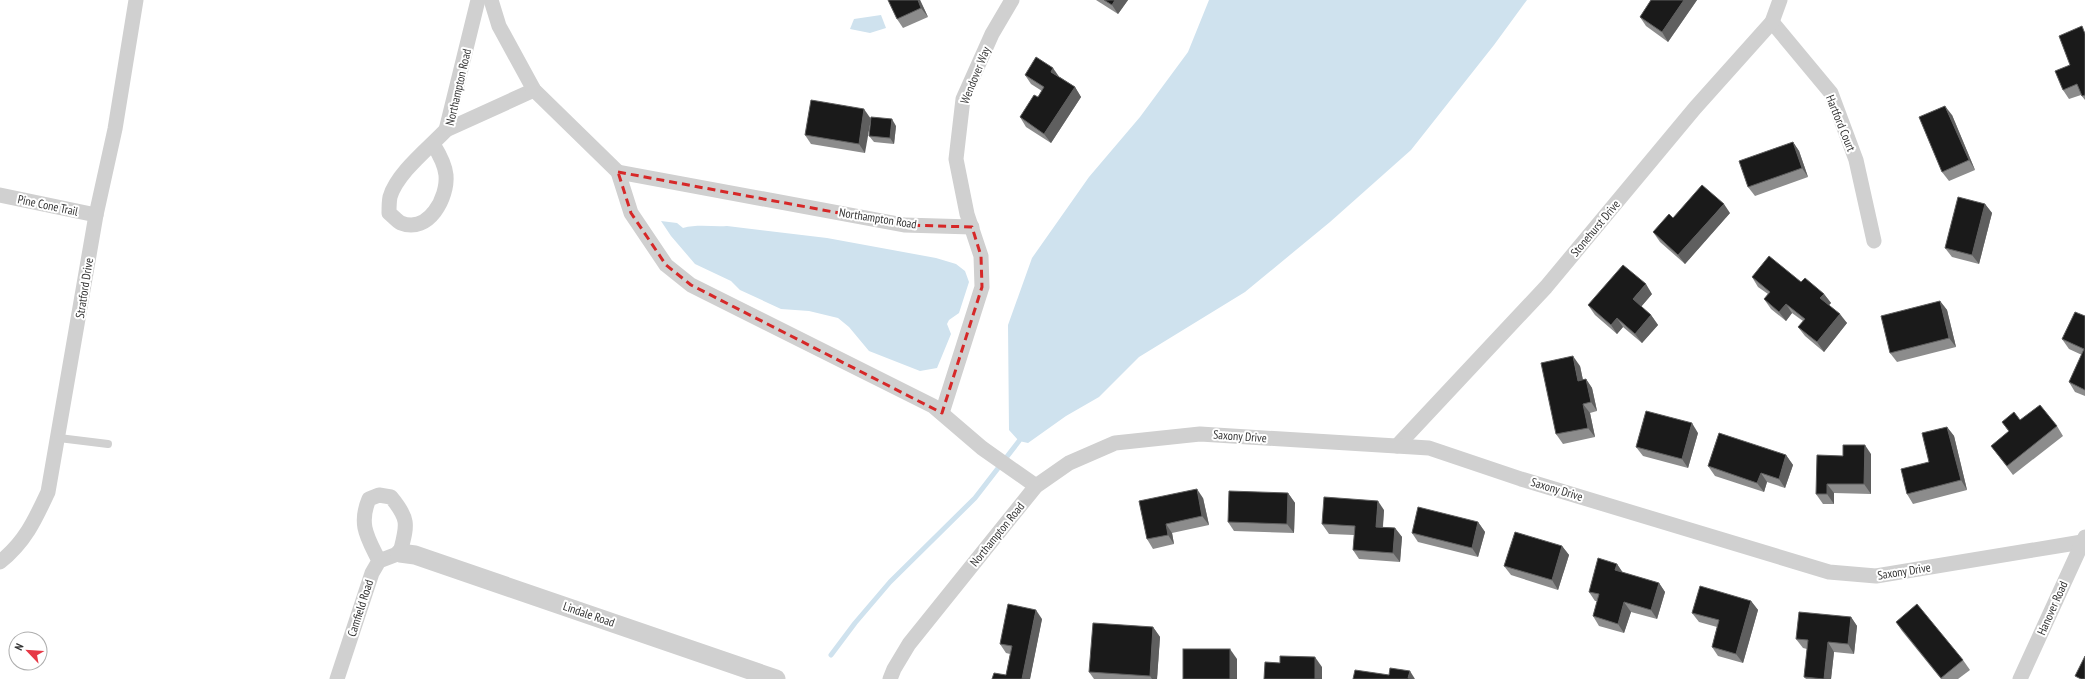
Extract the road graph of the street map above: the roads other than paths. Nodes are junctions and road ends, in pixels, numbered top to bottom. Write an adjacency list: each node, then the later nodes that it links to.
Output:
1 (136, 0): 12 (street, Stratford Drive)
2 (478, 0): 8 (street, Northampton Road)
3 (491, 0): 7 (street)
4 (1012, 0): 13 (street, Wendover Way)
5 (1780, 0): 6 (street, Stonehurst Drive)
6 (1772, 22): 14 (street, Hartford Court); 18 (street, Stonehurst Drive)
7 (534, 90): 8 (street, Northampton Road); 10 (street)
8 (446, 130): 9 (street)
9 (433, 144): 9 (street)
10 (618, 172): 13 (street, Northampton Road); 15 (street)
11 (0, 195): 12 (street, Pine Cone Trail)
12 (96, 215): 16 (street, Stratford Drive)
13 (972, 227): 15 (street)
14 (1874, 242)
15 (942, 413): 19 (street)
16 (59, 438): 17 (lane); 23 (street, Stratford Drive)
17 (108, 444)
18 (1397, 446): 19 (street, Saxony Drive); 20 (street, Saxony Drive)
19 (1036, 486): 26 (street, Northampton Road)
20 (2084, 539): 27 (street, Hanover Road)
21 (400, 552): 22 (street); 22 (street); 24 (street, Lindale Road)
22 (379, 561): 25 (street, Camfield Road)
23 (0, 562)
24 (772, 678)
25 (337, 679)
26 (890, 679)
27 (2020, 679)

